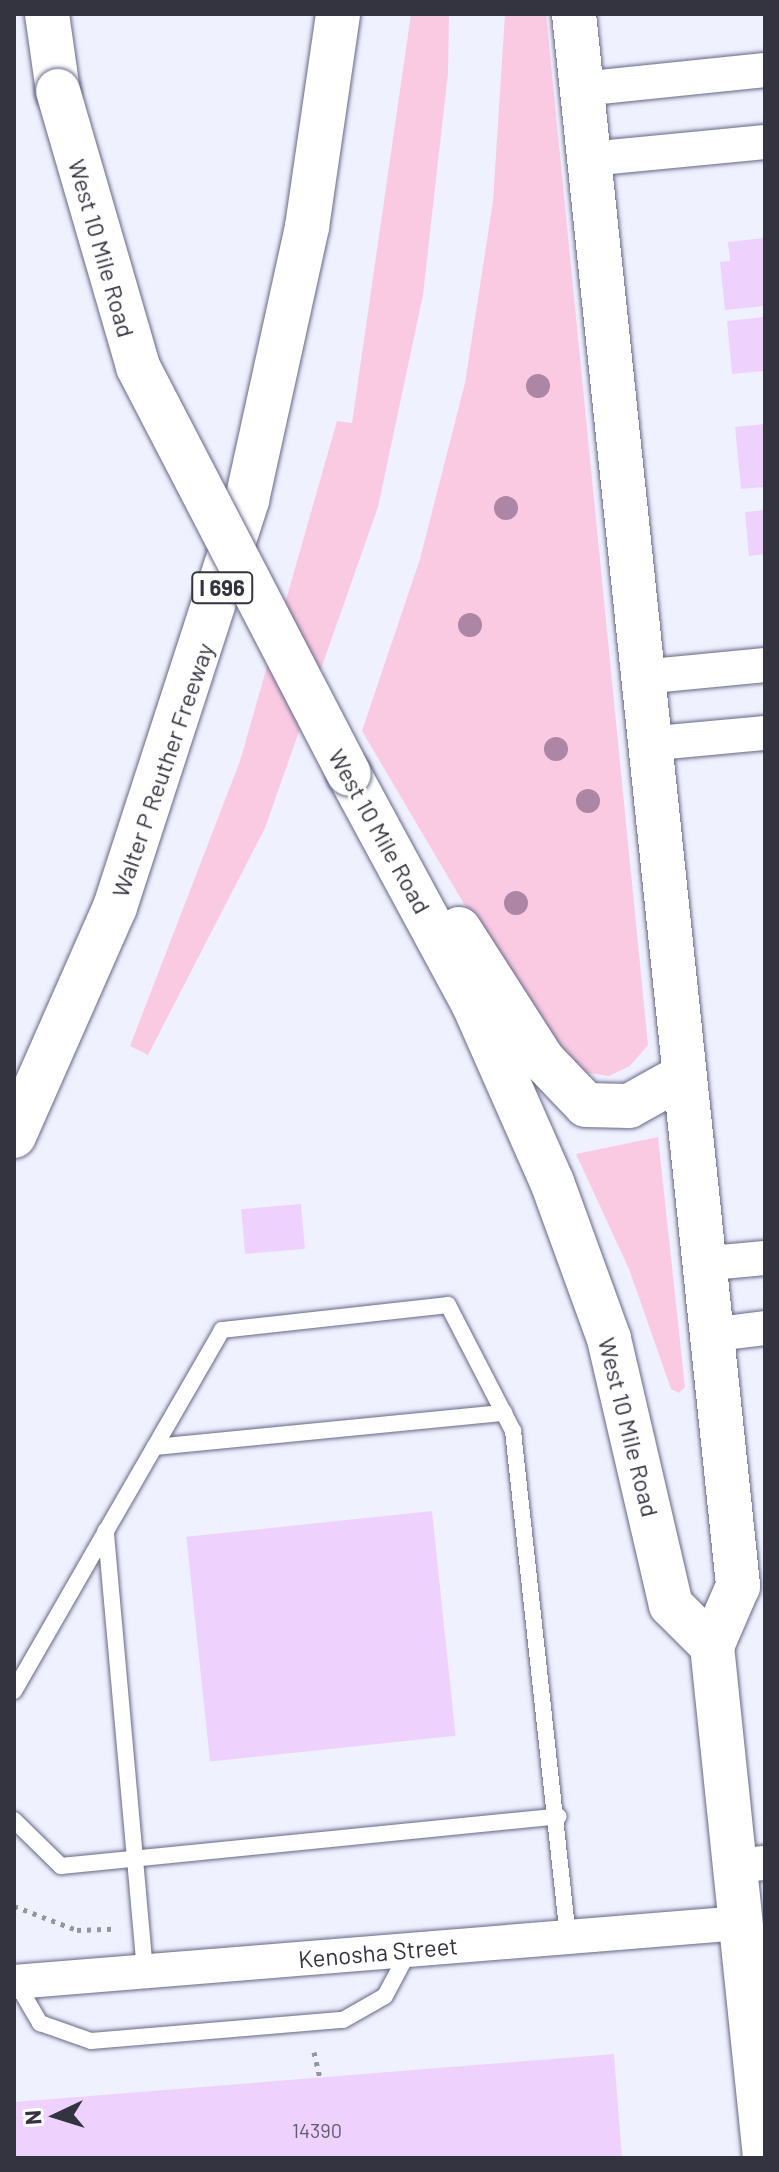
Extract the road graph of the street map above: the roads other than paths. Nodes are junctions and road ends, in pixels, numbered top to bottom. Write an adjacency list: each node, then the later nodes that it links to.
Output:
1 (47, 14): 12 (main road, West 10 Mile Road, bridge)
2 (338, 14): 14 (main road, Walter P Reuther Freeway / I 696)
3 (574, 14): 5 (main road)
4 (765, 70): 5 (street)
5 (581, 89): 7 (main road)
6 (765, 142): 7 (street)
7 (589, 159): 9 (main road)
8 (765, 665): 9 (street)
9 (641, 677): 11 (main road)
10 (765, 733): 11 (street)
11 (646, 744): 13 (main road)
12 (349, 774): 13 (main road); 22 (main road, West 10 Mile Road)
13 (681, 1077): 16 (main road)
14 (14, 1136)
15 (765, 1258): 16 (street)
16 (700, 1264): 18 (main road)
17 (765, 1328): 18 (street)
18 (709, 1335): 22 (main road)
19 (504, 1413): 20 (lane); 20 (lane); 24 (lane)
20 (155, 1447): 21 (lane)
21 (106, 1531): 23 (lane); 26 (lane)
22 (712, 1646): 27 (main road)
23 (14, 1691)
24 (558, 1816): 26 (lane); 29 (lane)
25 (14, 1820): 26 (lane)
26 (135, 1861): 31 (lane)
27 (750, 1864): 28 (main road)
28 (750, 1933): 29 (street, Kenosha Street); 33 (main road)
29 (568, 1937): 30 (street, Kenosha Street)
30 (410, 1949): 31 (street, Kenosha Street); 32 (lane)
31 (145, 1971): 32 (street, Kenosha Street)
32 (15, 1982)
33 (765, 2157)

